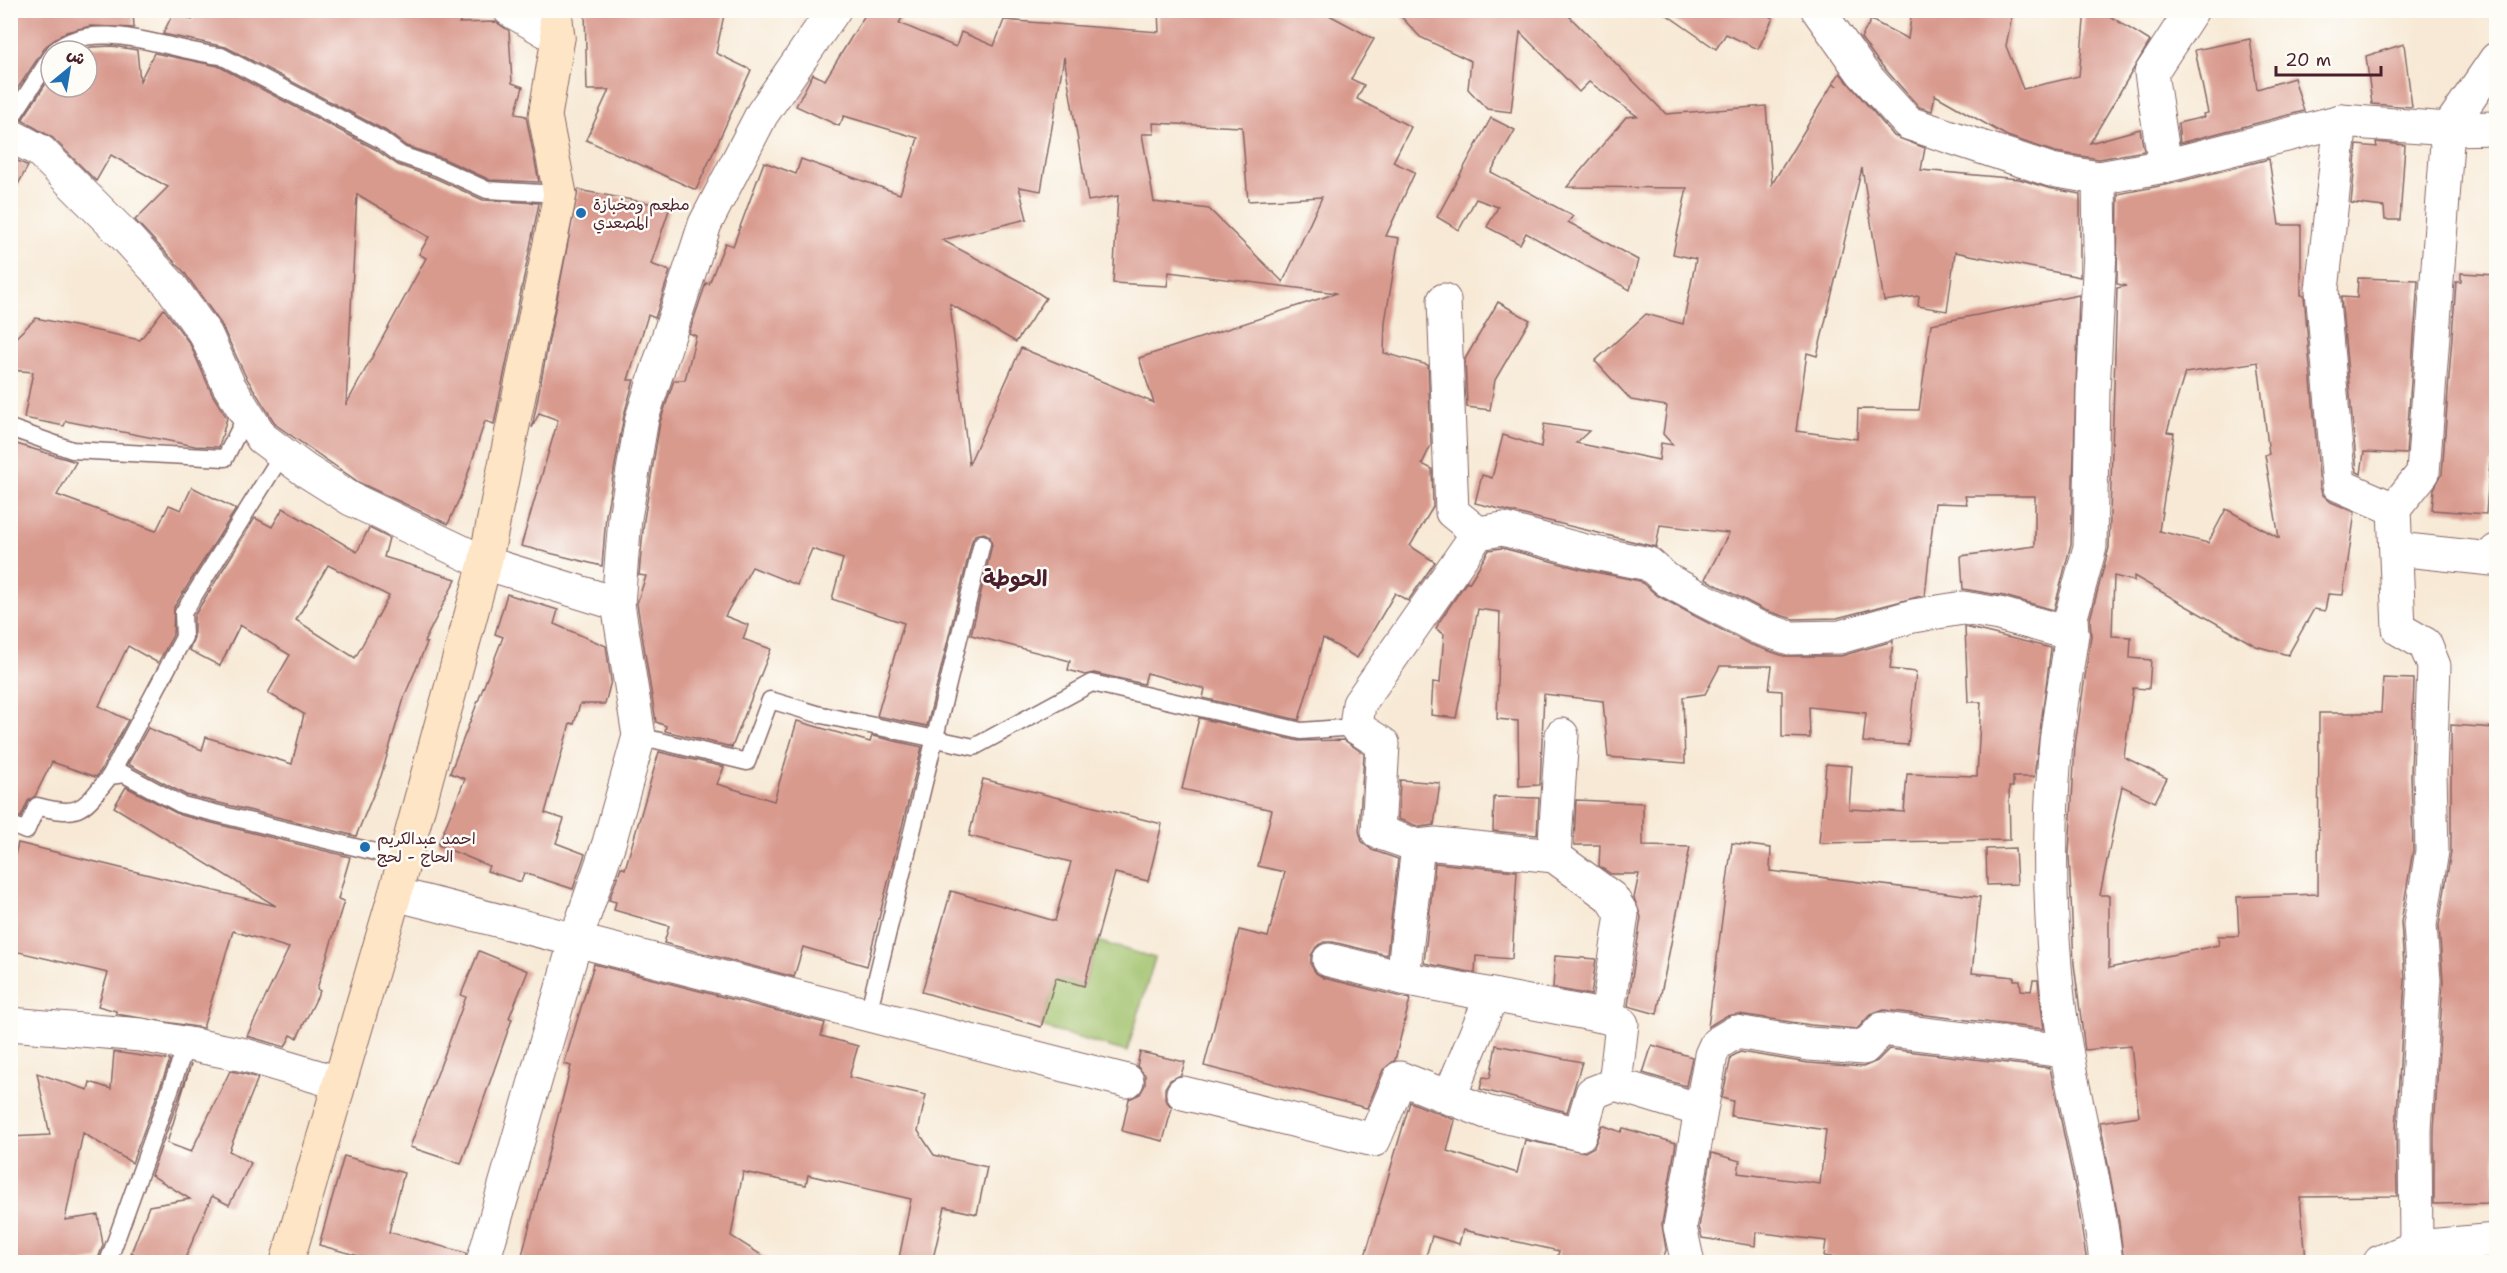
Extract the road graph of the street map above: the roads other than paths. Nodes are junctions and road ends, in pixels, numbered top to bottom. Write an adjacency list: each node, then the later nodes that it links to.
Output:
1 (510, 10): 5 (street)
2 (834, 10): 27 (street)
3 (1818, 10): 15 (street)
4 (2192, 10): 14 (street)
5 (556, 24): 16 (main road)
6 (85, 39): 16 (lane)
7 (2496, 59): 12 (street)
8 (39, 75): 9 (lane)
9 (10, 120)
10 (2341, 121): 12 (street); 14 (street); 21 (street)
11 (2496, 128): 12 (street)
12 (2448, 129): 21 (street)
13 (10, 135): 18 (street)
14 (2165, 166): 15 (street)
15 (2099, 178): 28 (street)
16 (560, 194): 26 (main road)
17 (1444, 300): 22 (street)
18 (247, 414): 19 (lane); 20 (street)
19 (10, 428)
20 (283, 453): 26 (street); 33 (lane)
21 (2394, 509): 24 (street)
22 (1478, 533): 28 (street); 29 (street)
23 (982, 543): 32 (lane)
24 (2397, 549): 25 (street); 55 (street)
25 (2496, 551)
26 (485, 563): 27 (street); 37 (main road)
27 (618, 604): 31 (street)
28 (2072, 634): 47 (street)
29 (1356, 727): 32 (lane); 35 (street)
30 (1562, 735): 36 (street)
31 (639, 736): 32 (lane); 39 (street)
32 (936, 737): 43 (lane)
33 (110, 776): 34 (lane); 37 (lane)
34 (14, 826)
35 (1418, 846): 36 (street); 41 (street)
36 (1554, 856): 44 (street)
37 (404, 859): 38 (main road)
38 (395, 894): 39 (street); 49 (main road)
39 (576, 939): 43 (street); 59 (street)
40 (1329, 960): 41 (street)
41 (1403, 978): 42 (street)
42 (1492, 995): 44 (street); 52 (street)
43 (868, 1014): 48 (street)
44 (1607, 1017): 50 (street)
45 (10, 1024): 46 (street)
46 (187, 1043): 49 (street); 57 (lane)
47 (2066, 1051): 53 (street); 60 (street)
48 (1127, 1081)
49 (339, 1083): 58 (main road)
50 (1615, 1084): 52 (street); 53 (street)
51 (1183, 1093): 52 (street)
52 (1449, 1098)
53 (1700, 1110): 56 (street)
54 (2496, 1240): 55 (street)
55 (2416, 1247): 61 (street)
56 (1690, 1261)
57 (108, 1263)
58 (287, 1263)
59 (483, 1263)
60 (2106, 1263)
61 (2380, 1263)

